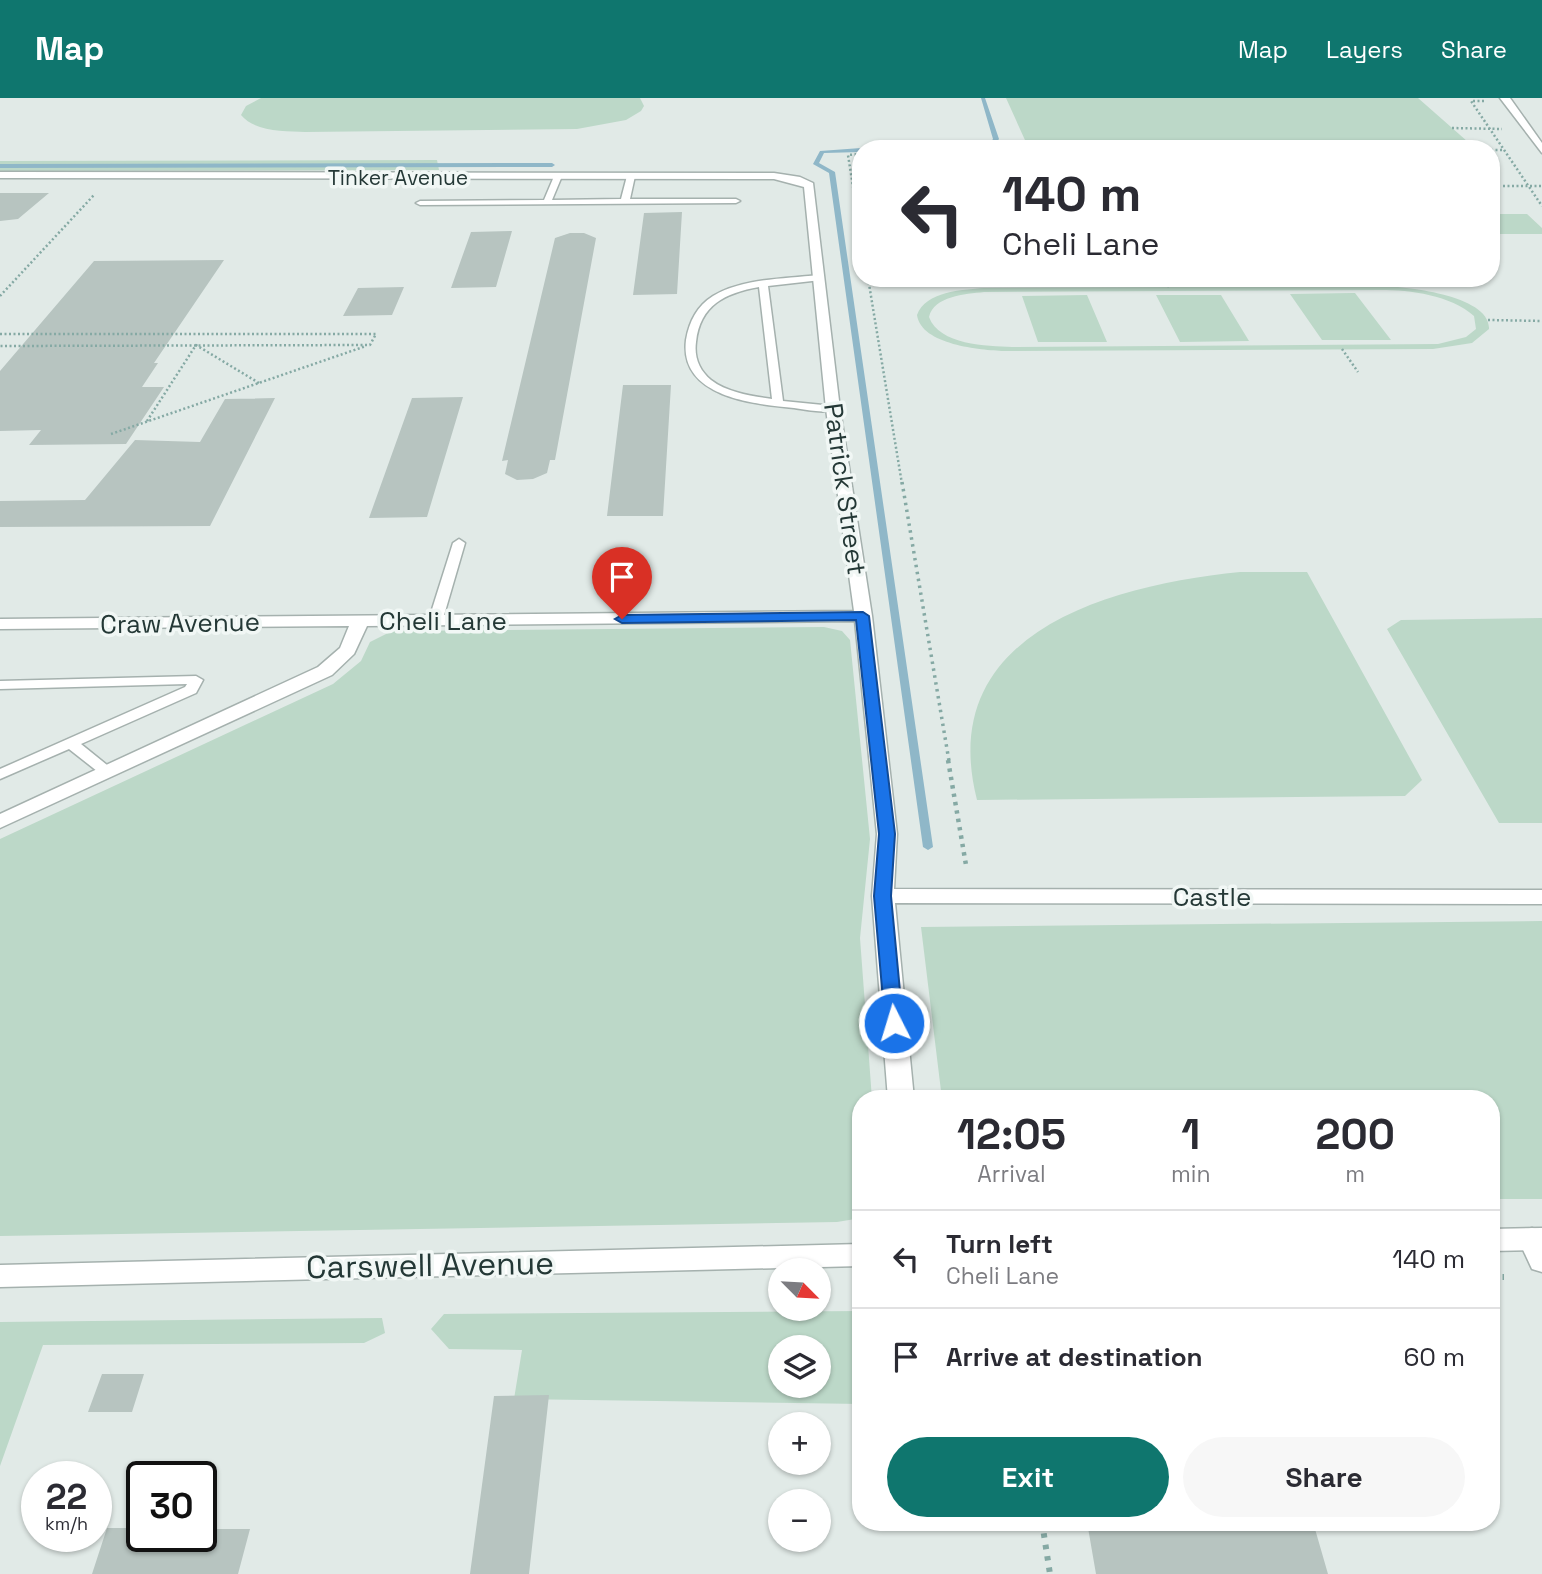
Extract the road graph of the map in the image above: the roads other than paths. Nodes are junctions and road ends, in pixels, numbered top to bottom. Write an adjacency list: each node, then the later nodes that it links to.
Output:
1 (1506, 100): 2 (street)
2 (1542, 150)
3 (0, 175): 4 (street, Tinker Avenue)
4 (558, 176): 5 (street, Tinker Avenue); 9 (lane)
5 (631, 176): 6 (street, Tinker Avenue); 7 (lane)
6 (796, 179): 11 (street, Patrick Street)
7 (625, 201): 8 (lane); 9 (lane)
8 (736, 201)
9 (547, 202): 10 (lane)
10 (420, 203)
11 (818, 278): 12 (lane); 14 (street, Patrick Street)
12 (763, 285): 13 (lane); 13 (lane)
13 (778, 403): 14 (lane)
14 (833, 409): 16 (street, Patrick Street)
15 (459, 543): 18 (lane)
16 (863, 616): 18 (street, Cheli Lane); 25 (street, Patrick Street)
17 (360, 622): 18 (street, Cheli Lane); 19 (street, Craw Avenue); 22 (street, Cheli Lane)
18 (435, 622)
19 (0, 624)
20 (0, 685): 21 (lane)
21 (71, 743): 22 (lane); 23 (lane)
22 (107, 772): 24 (street, Cheli Lane)
23 (0, 774)
24 (0, 822)
25 (883, 896): 26 (street, Castle); 27 (street, Patrick Street)
26 (1542, 897)
27 (900, 1090)
28 (1500, 1241): 29 (street)
29 (1539, 1246)
30 (852, 1255): 31 (street, Carswell Avenue)
31 (0, 1276)

